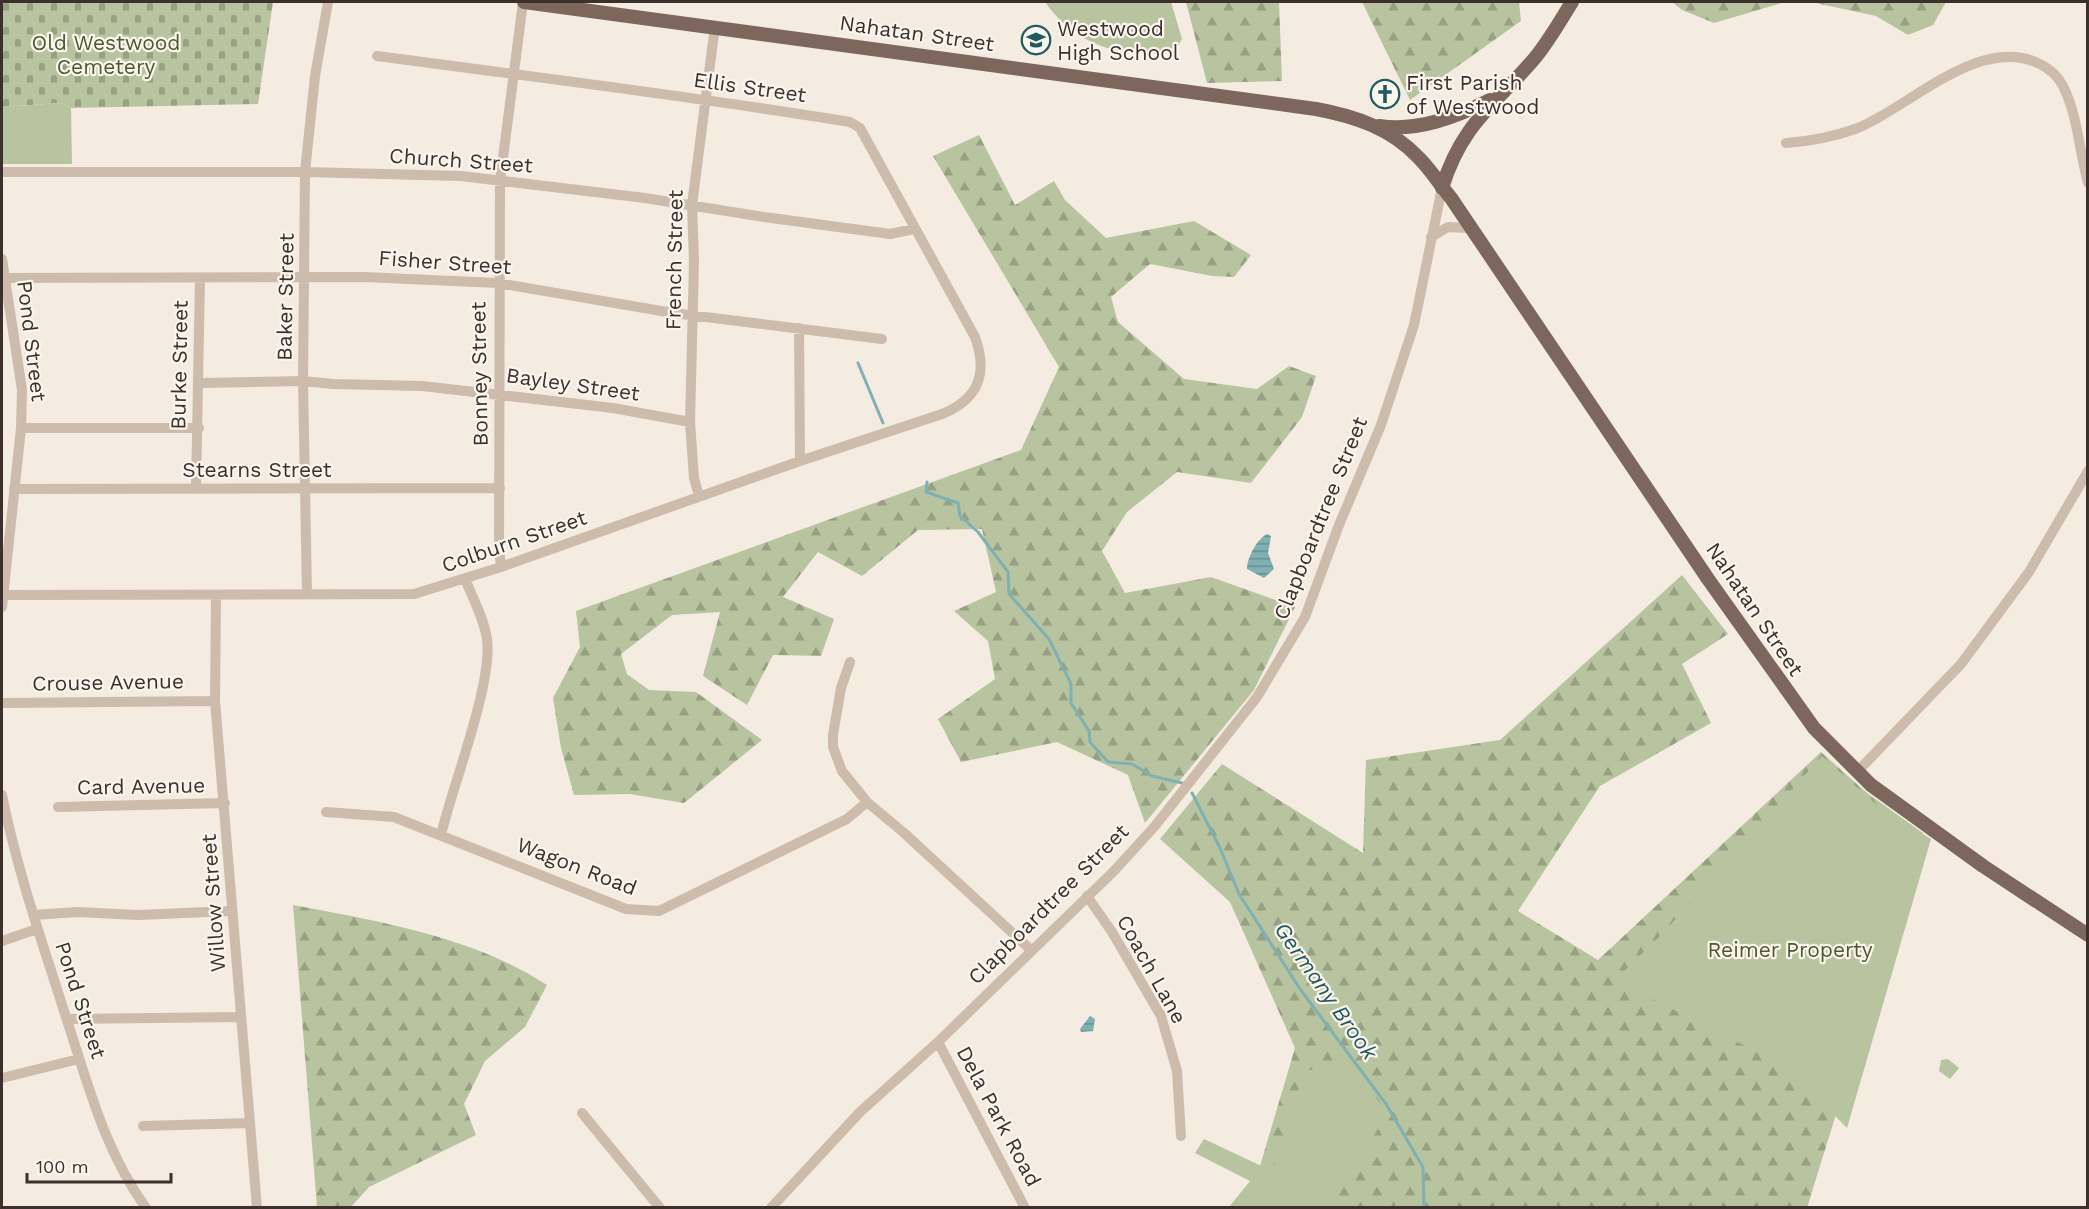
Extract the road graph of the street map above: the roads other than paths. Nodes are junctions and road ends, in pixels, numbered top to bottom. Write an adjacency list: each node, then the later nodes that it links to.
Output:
1 (328, 2): 12 (street, Baker Street)
2 (524, 2): 4 (main road, Nahatan Street); 6 (street, Bonney Street)
3 (1567, 5): 7 (main road, Clapboardtree Street)
4 (715, 26): 8 (street, French Street); 9 (main road, Nahatan Street)
5 (377, 56): 6 (street, Ellis Street)
6 (513, 74): 8 (street, Ellis Street); 13 (street, Bonney Street)
7 (1498, 95): 9 (main road, Clapboardtree Street); 15 (main road, Clapboardtree Street)
8 (705, 99): 16 (street, French Street); 18 (street, Ellis Street)
9 (1371, 124): 15 (main road, Nahatan Street)
10 (1786, 143): 14 (street)
11 (2, 172): 12 (street, Church Street)
12 (305, 172): 13 (street, Church Street); 23 (street, Baker Street)
13 (500, 181): 16 (street, Church Street); 24 (street, Bonney Street)
14 (2088, 183)
15 (1442, 188): 17 (main road, Nahatan Street); 19 (street, Clapboardtree Street)
16 (692, 205): 18 (street, Church Street); 25 (street, French Street)
17 (1470, 228): 19 (street); 52 (main road, Nahatan Street)
18 (914, 229): 28 (street, Ellis Street)
19 (1431, 237): 59 (street, Clapboardtree Street)
20 (2, 259): 21 (street, Pond Street)
21 (3, 278): 22 (street, Fisher Street); 33 (street, Pond Street)
22 (200, 278): 23 (street, Fisher Street); 30 (street, Burke Street)
23 (304, 278): 24 (street, Fisher Street); 29 (street, Baker Street)
24 (498, 283): 25 (street, Fisher Street); 31 (street, Bonney Street)
25 (692, 314): 26 (street, Fisher Street); 32 (street, French Street)
26 (799, 328): 27 (street, Fisher Street); 35 (street)
27 (882, 339)
28 (981, 354): 35 (street, Colburn Street)
29 (303, 381): 30 (street, Bayley Street); 31 (street, Bayley Street); 40 (street, Baker Street)
30 (198, 383): 34 (street, Burke Street)
31 (499, 394): 32 (street, Bayley Street); 38 (street, Bonney Street)
32 (690, 422): 41 (street, French Street)
33 (21, 428): 34 (street); 39 (street, Pond Street)
34 (199, 428): 37 (street, Burke Street)
35 (800, 461): 41 (street, Colburn Street)
36 (2088, 471): 52 (street)
37 (196, 488): 39 (street, Stearns Street); 40 (street, Stearns Street)
38 (500, 488): 40 (street, Stearns Street); 43 (street, Bonney Street)
39 (14, 489): 42 (street, Pond Street)
40 (304, 489): 45 (street, Baker Street)
41 (699, 496): 43 (street, Colburn Street)
42 (6, 522): 46 (street, Pond Street)
43 (501, 567): 44 (street, Colburn Street)
44 (465, 579): 45 (street, Colburn Street); 58 (street)
45 (307, 594): 47 (street, Colburn Street)
46 (3, 595): 47 (street, Colburn Street); 48 (street, Pond Street)
47 (216, 596): 50 (street, Willow Street)
48 (2, 607)
49 (850, 662): 54 (street)
50 (215, 701): 51 (street, Crouse Avenue); 55 (street, Willow Street)
51 (2, 703)
52 (1857, 772): 63 (main road, Nahatan Street)
53 (2, 795): 61 (street, Pond Street)
54 (867, 802): 58 (street, Wagon Road); 65 (street)
55 (225, 803): 56 (street, Card Avenue); 60 (street, Willow Street)
56 (58, 807)
57 (326, 812): 58 (street, Wagon Road)
58 (441, 835)
59 (1087, 896): 65 (street, Clapboardtree Street); 74 (street, Coach Lane)
60 (232, 911): 61 (street); 66 (street, Willow Street)
61 (34, 915): 62 (street, Pond Street)
62 (38, 929): 64 (street); 67 (street, Pond Street)
63 (2088, 935)
64 (2, 941)
65 (1031, 950): 68 (street, Clapboardtree Street)
66 (241, 1017): 67 (street); 72 (street, Willow Street)
67 (67, 1020): 69 (street, Pond Street)
68 (938, 1042): 78 (street, Clapboardtree Street); 79 (street, Dela Park Road)
69 (79, 1059): 70 (street); 75 (street, Pond Street)
70 (2, 1078)
71 (582, 1113): 77 (street)
72 (250, 1123): 73 (street); 76 (street, Willow Street)
73 (143, 1126)
74 (1180, 1136)
75 (146, 1208)
76 (257, 1208)
77 (660, 1208)
78 (771, 1208)
79 (1025, 1208)

